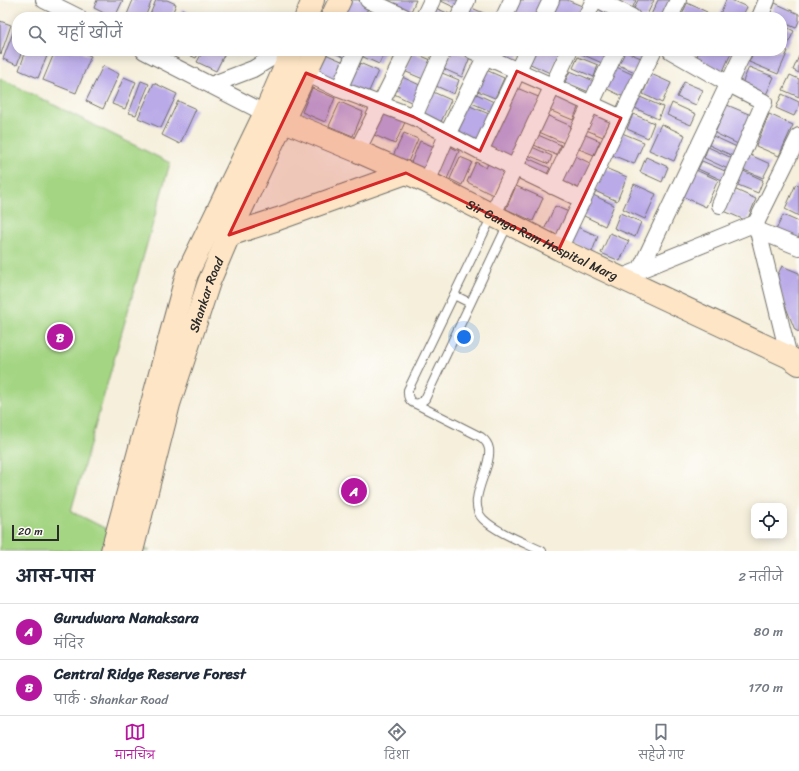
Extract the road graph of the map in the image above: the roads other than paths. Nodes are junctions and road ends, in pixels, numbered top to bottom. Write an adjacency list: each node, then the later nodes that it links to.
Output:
1 (44, 0): 13 (street)
2 (314, 0): 14 (main road)
3 (340, 0): 15 (main road)
4 (432, 0): 17 (street)
5 (467, 0): 18 (street)
6 (512, 0): 19 (street)
7 (551, 0): 20 (street)
8 (594, 0): 21 (street)
9 (599, 0): 22 (street)
10 (678, 0): 23 (street)
11 (767, 0): 24 (street)
12 (374, 5): 16 (street)
13 (68, 12)
14 (308, 12)
15 (334, 12)
16 (392, 12)
17 (426, 12)
18 (461, 12)
19 (506, 12)
20 (545, 12)
21 (588, 12)
22 (622, 12)
23 (672, 12)
24 (762, 12)
25 (154, 56): 43 (street)
26 (275, 56): 43 (street)
27 (291, 56): 48 (main road, Shankar Road)
28 (314, 56): 41 (main road, Shankar Road)
29 (354, 56): 45 (street)
30 (404, 56): 46 (street)
31 (441, 56): 49 (street)
32 (481, 56): 51 (street)
33 (488, 56): 40 (street)
34 (524, 56): 40 (street)
35 (567, 56): 44 (street)
36 (614, 56): 47 (street)
37 (651, 56): 50 (street)
38 (680, 56): 42 (street)
39 (742, 56): 42 (street)
40 (517, 70): 44 (street); 54 (street)
41 (306, 73): 45 (street); 48 (main road, Shankar Road)
42 (729, 84): 60 (street); 66 (street)
43 (211, 85): 48 (street)
44 (552, 86): 47 (street); 55 (street)
45 (339, 89): 46 (street)
46 (379, 104): 49 (street); 53 (street)
47 (591, 104): 50 (street); 58 (street)
48 (274, 117): 53 (main road, Sir Ganga Ram Hospital Marg); 63 (main road, Shankar Road); 72 (main road, Shankar Road)
49 (414, 118): 51 (street)
50 (621, 118): 59 (street)
51 (447, 135): 54 (street); 57 (street)
52 (799, 136): 62 (street)
53 (356, 151): 56 (main road, Sir Ganga Ram Hospital Marg)
54 (480, 151): 55 (street)
55 (516, 168): 58 (street); 61 (street)
56 (406, 173): 57 (main road, Sir Ganga Ram Hospital Marg); 63 (main road)
57 (427, 182): 61 (main road, Sir Ganga Ram Hospital Marg)
58 (552, 186): 59 (street)
59 (583, 200): 65 (street)
60 (720, 205)
61 (500, 220): 65 (main road, Sir Ganga Ram Hospital Marg); 68 (lane); 69 (lane)
62 (757, 226): 64 (street); 66 (street); 70 (street)
63 (229, 235): 73 (main road, Shankar Road)
64 (799, 247)
65 (559, 250): 67 (main road, Sir Ganga Ram Hospital Marg)
66 (640, 270): 67 (street)
67 (620, 278): 70 (main road, Sir Ganga Ram Hospital Marg)
68 (454, 295): 69 (lane); 71 (lane)
69 (470, 303): 71 (lane)
70 (794, 361)
71 (416, 404): 74 (lane)
72 (112, 551)
73 (132, 551)
74 (542, 551)

